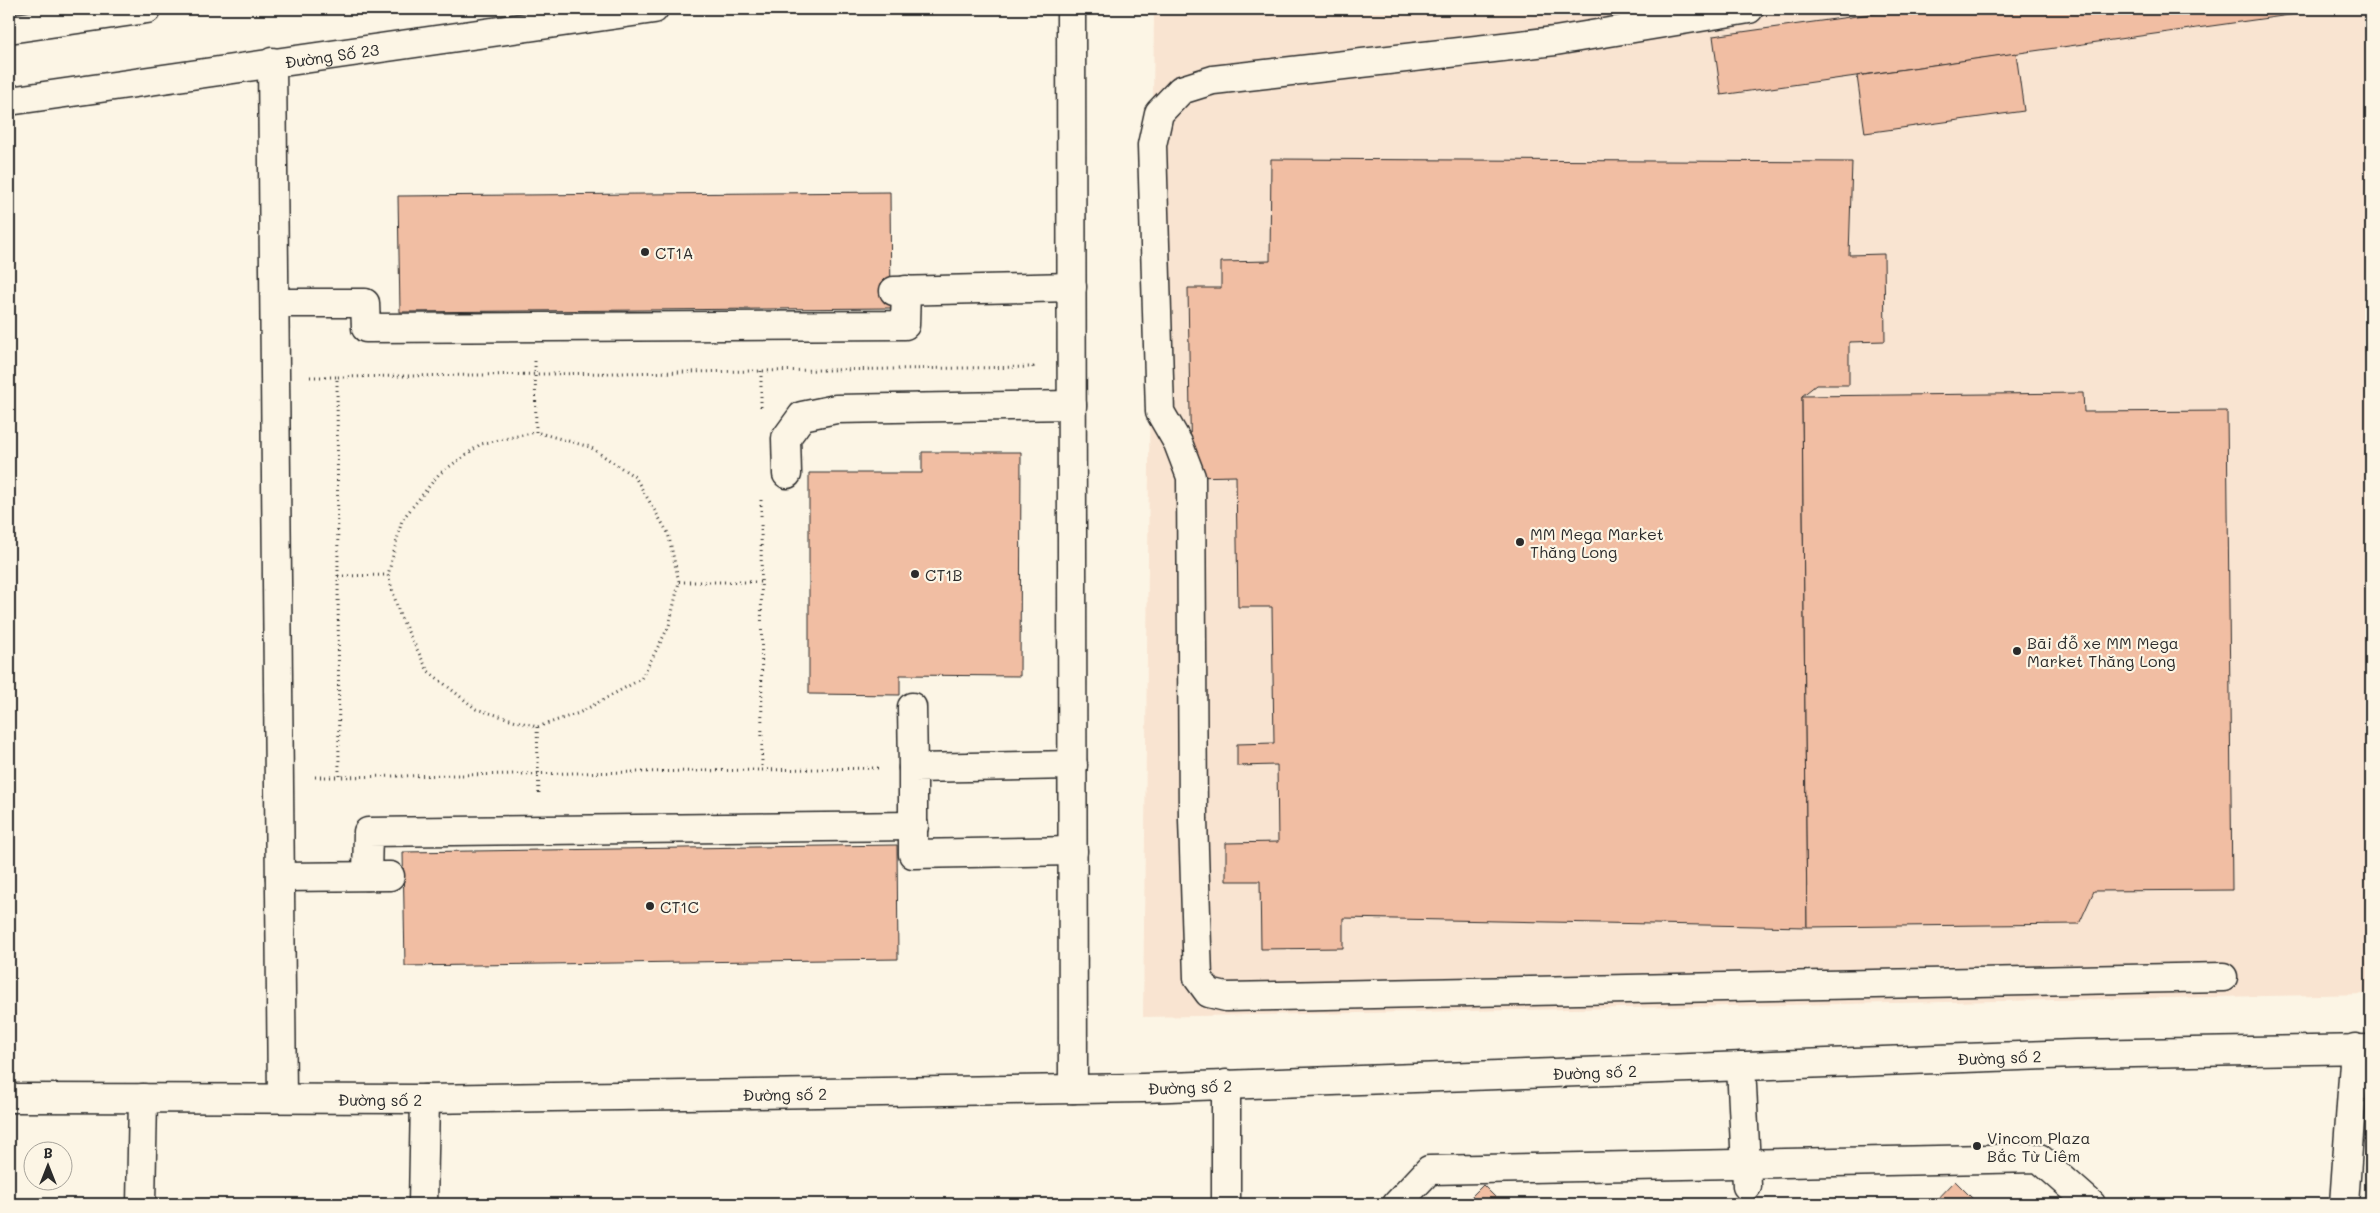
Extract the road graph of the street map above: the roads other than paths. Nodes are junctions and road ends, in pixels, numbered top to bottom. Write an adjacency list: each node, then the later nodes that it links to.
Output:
1 (147, 9): 5 (street)
2 (654, 9): 6 (street, Đường Số 23)
3 (1071, 9): 8 (street)
4 (1749, 9): 18 (street)
5 (9, 29)
6 (272, 62): 7 (street, Đường Số 23); 9 (street)
7 (9, 101)
8 (1072, 287): 9 (street); 10 (street)
9 (275, 303): 17 (street)
10 (1072, 405): 11 (street); 13 (street)
11 (787, 474)
12 (912, 707): 14 (street)
13 (1072, 765): 14 (street); 16 (street)
14 (913, 768): 15 (street)
15 (914, 826): 16 (street); 17 (street)
16 (1072, 851): 22 (street)
17 (280, 877): 25 (street)
18 (2223, 977)
19 (2363, 1049): 20 (street, Đường số 2); 33 (street)
20 (1741, 1066): 21 (street, Đường số 2); 27 (street)
21 (1226, 1084): 22 (street, Đường số 2); 30 (street)
22 (1073, 1089): 26 (street, Đường số 2)
23 (9, 1098): 24 (street, Đường số 2)
24 (143, 1098): 25 (street, Đường số 2); 28 (street)
25 (282, 1098): 26 (street, Đường số 2)
26 (425, 1099): 29 (street)
27 (1746, 1174): 31 (street); 32 (street)
28 (142, 1204)
29 (423, 1204)
30 (1226, 1204)
31 (1397, 1204)
32 (2091, 1204)
33 (2344, 1204)

